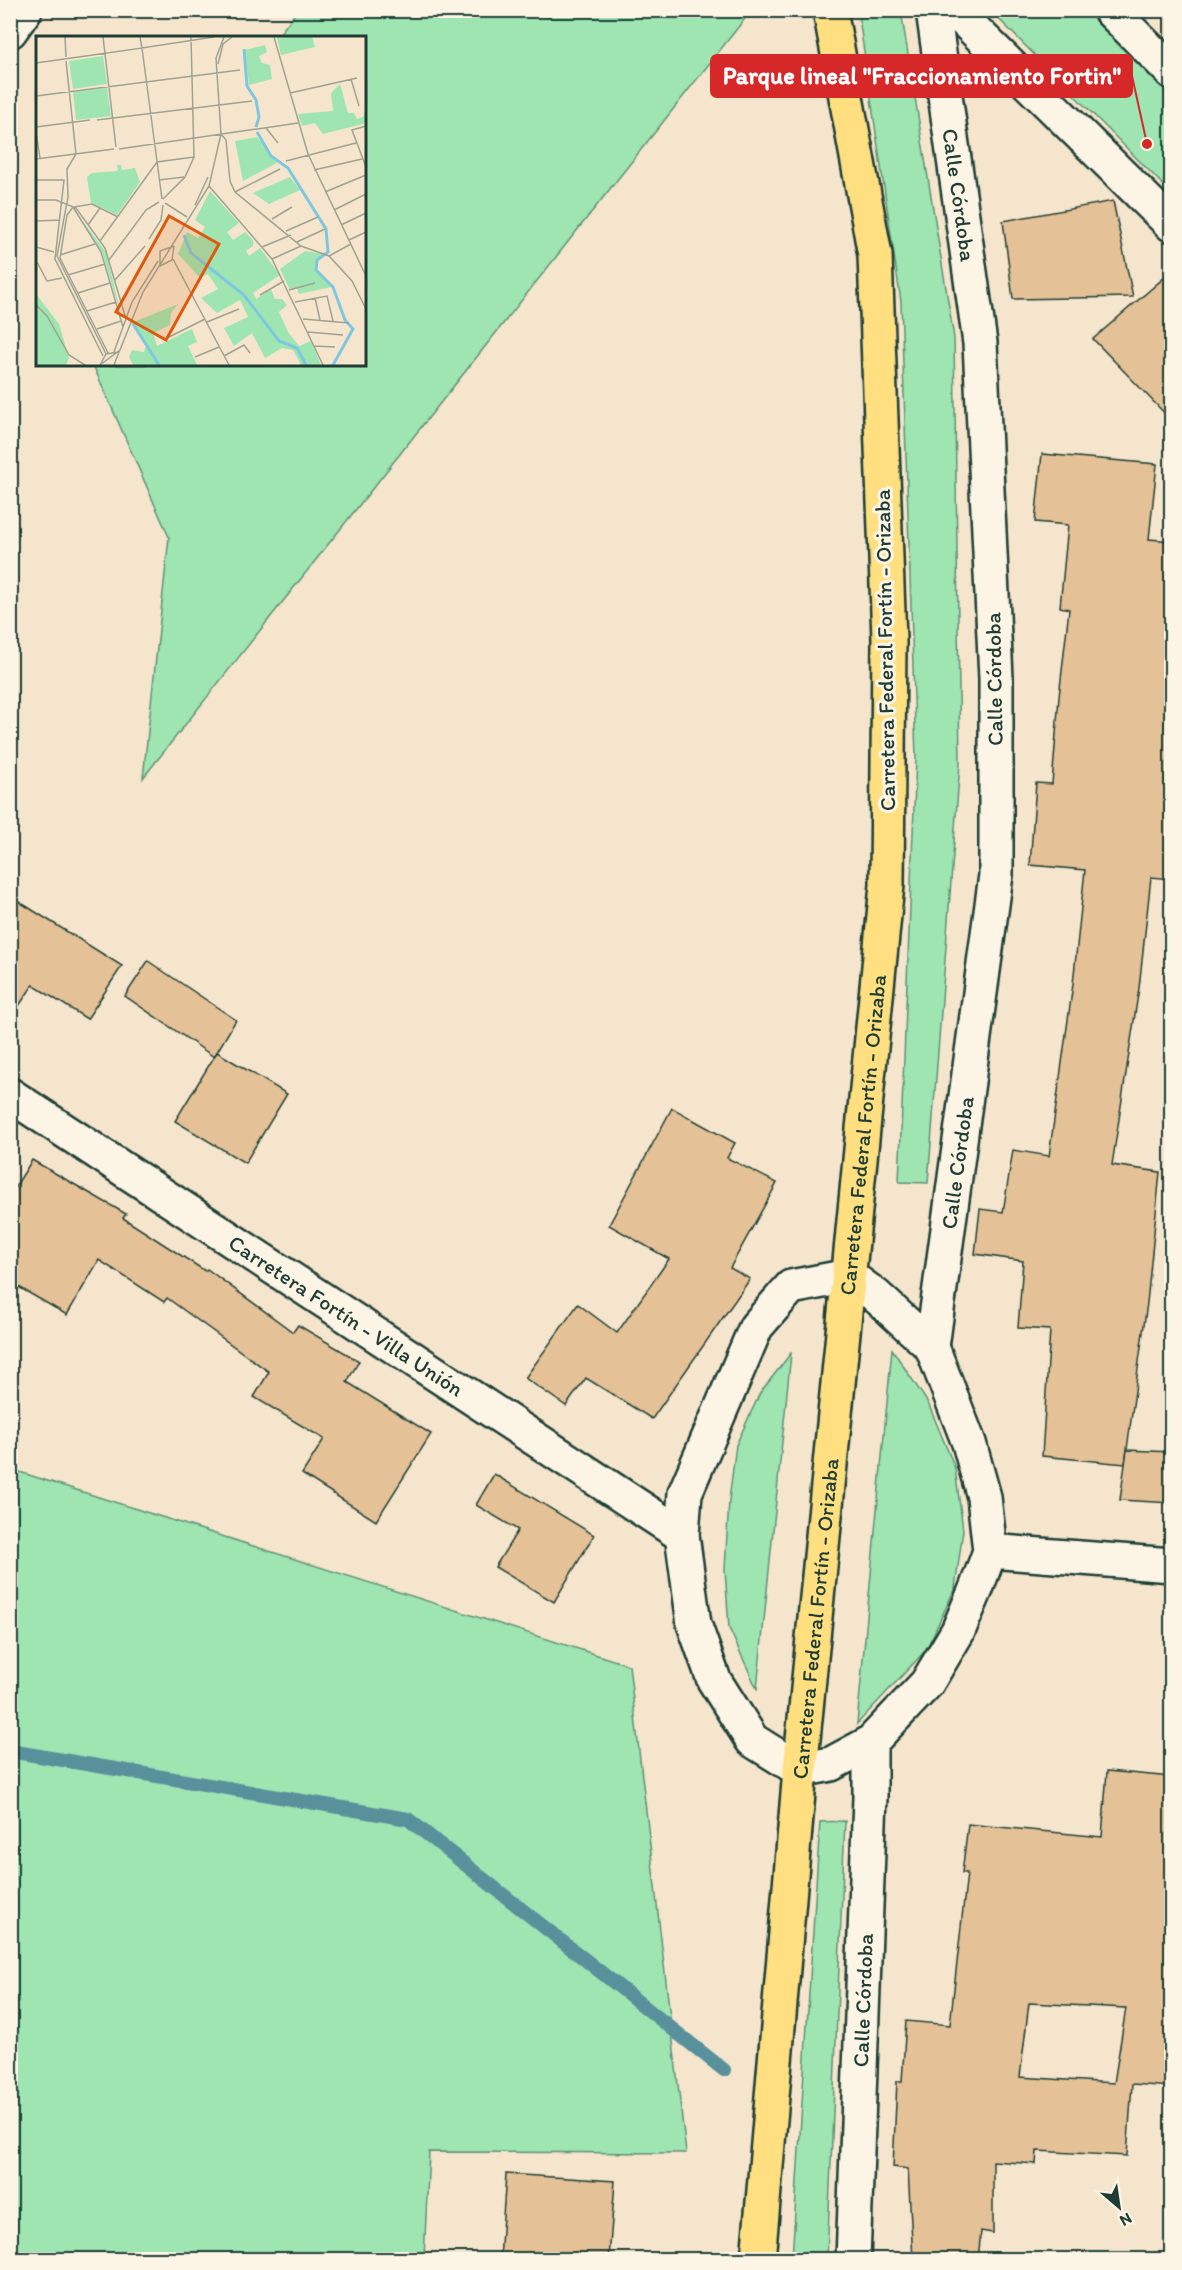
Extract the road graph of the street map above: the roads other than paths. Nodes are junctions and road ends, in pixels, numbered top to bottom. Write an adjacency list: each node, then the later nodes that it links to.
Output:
1 (25, 10): 6 (street)
2 (830, 10): 10 (main road, Carretera Federal Fortín - Orizaba)
3 (933, 10): 11 (street, Calle Córdoba)
4 (954, 10): 8 (street)
5 (1110, 10): 7 (street)
6 (10, 31)
7 (1172, 72)
8 (1172, 225)
9 (10, 1095): 12 (street, Carretera Fortín - Villa Unión)
10 (849, 1276): 11 (street); 12 (street); 16 (main road, Carretera Federal Fortín - Orizaba)
11 (932, 1347): 13 (street)
12 (682, 1535): 16 (street)
13 (990, 1551): 14 (street); 15 (street)
14 (1172, 1565)
15 (870, 1743): 16 (street); 18 (street, Calle Córdoba)
16 (800, 1770): 17 (main road, Carretera Federal Fortín - Orizaba)
17 (758, 2259)
18 (853, 2259)

